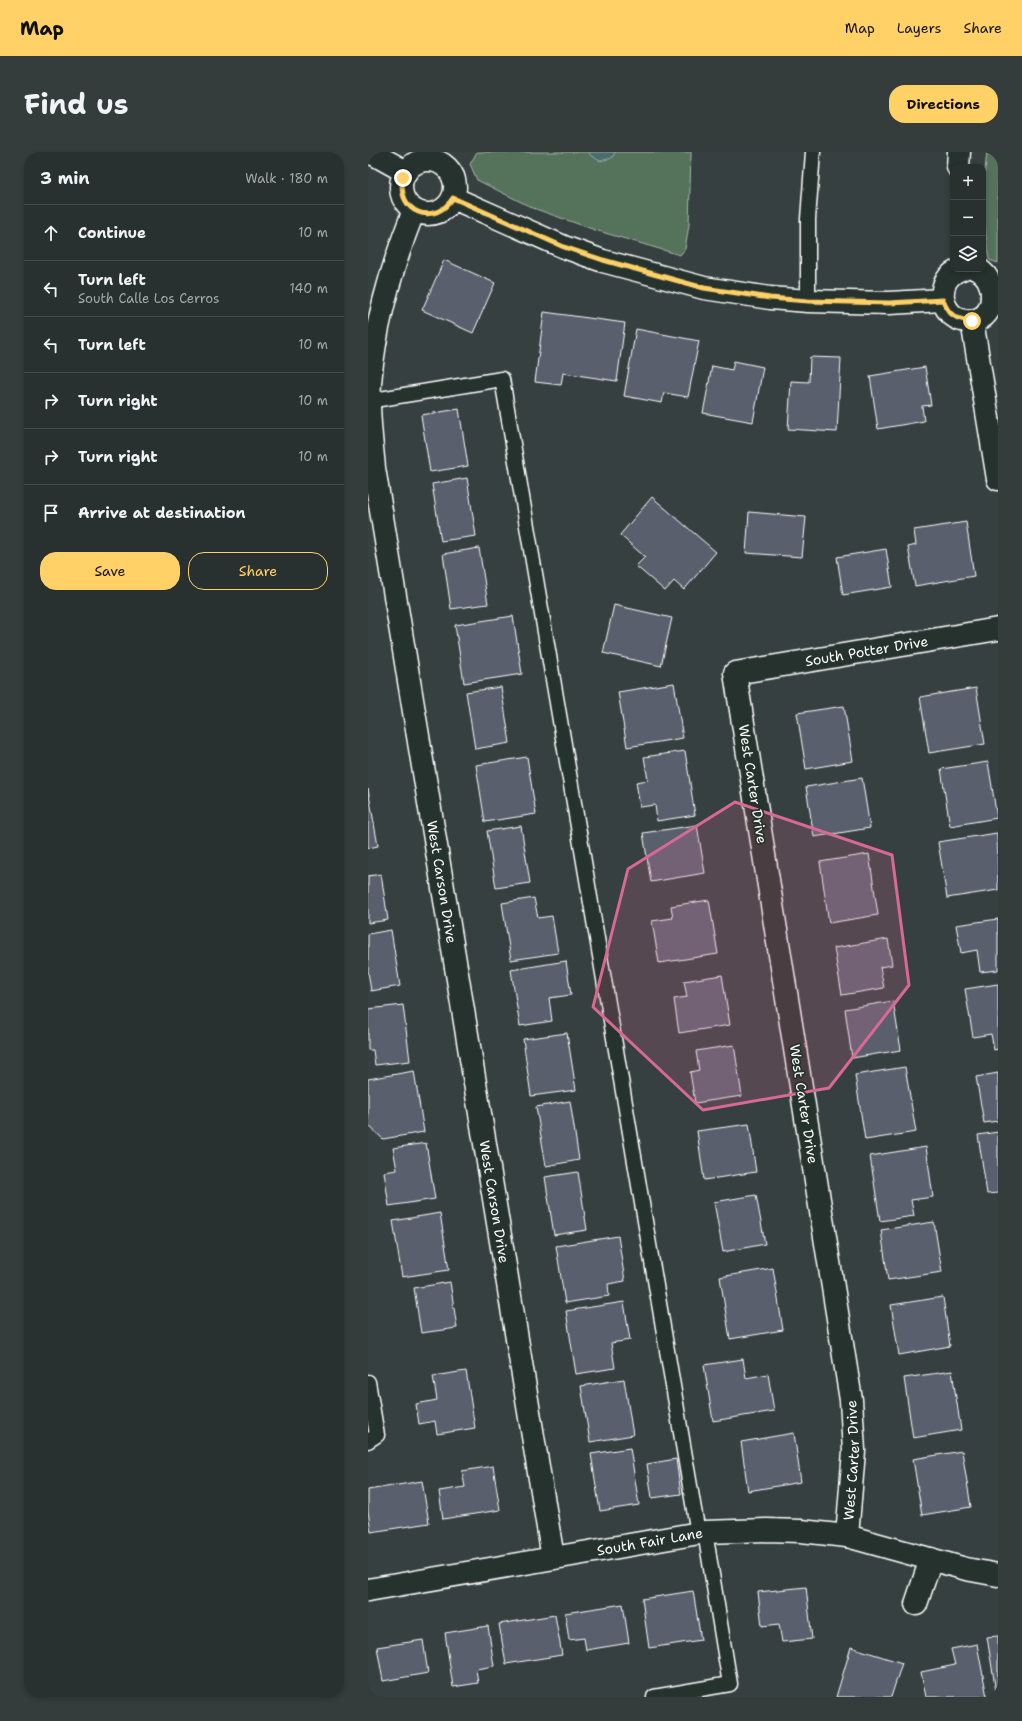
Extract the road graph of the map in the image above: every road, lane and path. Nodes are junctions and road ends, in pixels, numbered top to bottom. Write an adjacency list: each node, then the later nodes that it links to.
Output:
1 (370, 152): 6 (street)
2 (812, 152): 13 (lane)
3 (959, 152): 5 (street)
4 (444, 158): 6 (street); 7 (street)
5 (958, 164)
6 (406, 172): 8 (street)
7 (453, 198): 8 (street); 13 (street)
8 (414, 210): 15 (street, West Carson Drive)
9 (956, 272): 12 (street)
10 (983, 272): 11 (street)
11 (997, 293): 14 (street)
12 (943, 300): 13 (street); 14 (street)
13 (808, 301)
14 (972, 321): 16 (street)
15 (369, 401): 21 (lane); 23 (street, West Carson Drive)
16 (998, 479)
17 (998, 628): 18 (street, South Potter Drive)
18 (735, 673): 22 (street, West Carter Drive)
19 (368, 1382): 20 (lane)
20 (368, 1440)
21 (702, 1532): 22 (street, South Fair Lane); 23 (street, South Fair Lane); 28 (lane)
22 (847, 1536): 24 (street, South Fair Lane)
23 (553, 1558): 26 (street, South Fair Lane)
24 (931, 1559): 25 (street, South Fair Lane); 27 (street)
25 (998, 1575)
26 (368, 1590)
27 (916, 1604)
28 (654, 1697)

